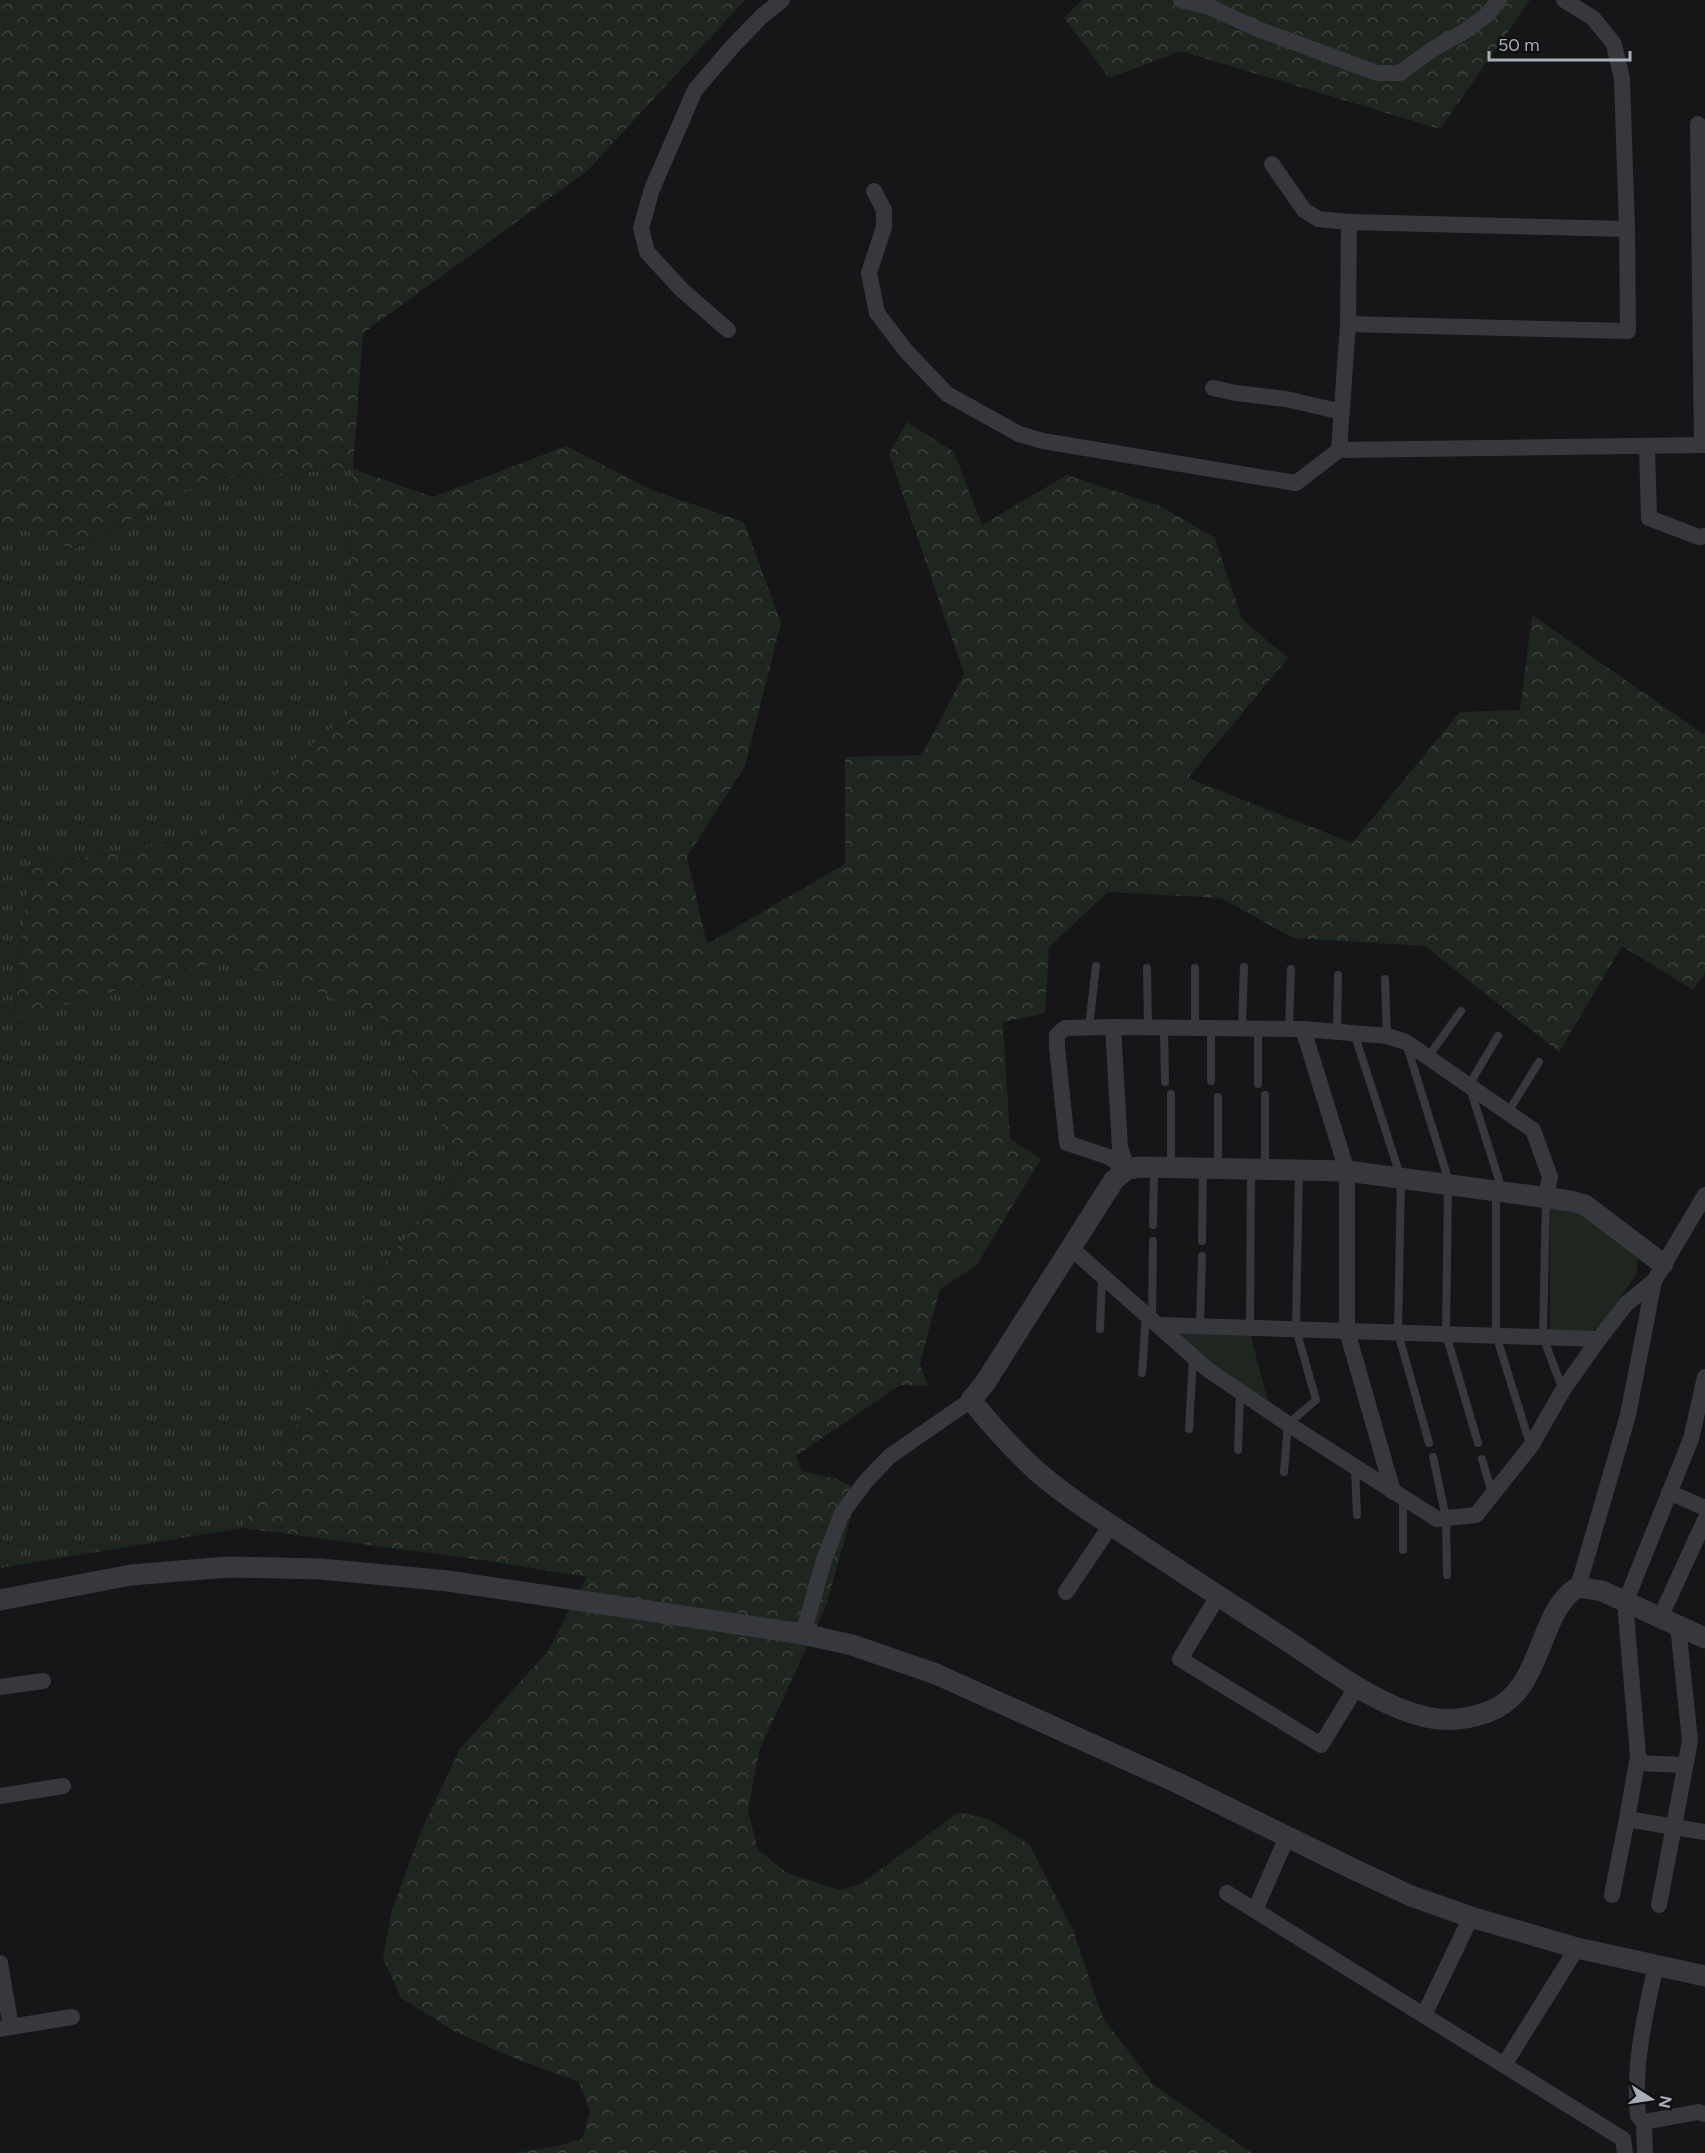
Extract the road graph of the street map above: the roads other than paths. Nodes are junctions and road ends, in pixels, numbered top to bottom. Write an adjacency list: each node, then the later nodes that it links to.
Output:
1 (782, 0): 12 (street)
2 (1181, 0): 3 (street)
3 (1499, 0)
4 (1564, 0): 10 (street)
5 (1698, 124): 7 (street)
6 (1272, 164): 9 (street)
7 (1702, 185): 15 (street)
8 (874, 191): 17 (street)
9 (1349, 222): 10 (street); 11 (street)
10 (1627, 229): 11 (street)
11 (1348, 324): 14 (street)
12 (728, 330)
13 (1213, 388): 14 (street)
14 (1342, 412): 17 (street)
15 (1703, 445): 16 (street)
16 (1647, 447): 17 (street); 18 (street)
17 (1339, 450)
18 (1705, 537)
19 (1096, 966): 28 (lane)
20 (1244, 967): 31 (lane)
21 (1147, 968): 27 (lane)
22 (1195, 968): 30 (lane)
23 (1291, 969): 32 (lane)
24 (1338, 975): 33 (lane)
25 (1385, 979): 34 (lane)
26 (1461, 1011): 37 (lane)
27 (1156, 1026): 29 (street); 30 (street); 40 (lane)
28 (1089, 1027): 29 (street); 49 (street)
29 (1113, 1027): 49 (street)
30 (1203, 1027): 31 (street); 39 (lane)
31 (1250, 1028): 32 (street); 41 (lane)
32 (1296, 1029): 33 (street); 52 (street)
33 (1346, 1032): 34 (street); 53 (lane)
34 (1387, 1036): 36 (street)
35 (1498, 1036): 42 (lane)
36 (1406, 1042): 37 (street); 54 (lane)
37 (1428, 1058): 42 (street)
38 (1539, 1062): 46 (lane)
39 (1211, 1081)
40 (1165, 1082)
41 (1258, 1084)
42 (1469, 1085): 46 (street); 55 (lane)
43 (1171, 1094): 47 (lane)
44 (1265, 1095): 50 (lane)
45 (1218, 1097): 48 (lane)
46 (1508, 1112): 57 (street)
47 (1162, 1167): 48 (street); 49 (street); 58 (lane)
48 (1211, 1168): 50 (street); 60 (lane)
49 (1127, 1169): 61 (street)
50 (1258, 1170): 51 (street); 67 (lane)
51 (1299, 1170): 52 (street); 69 (lane)
52 (1347, 1171): 53 (street); 70 (street)
53 (1401, 1178): 54 (street); 71 (lane)
54 (1448, 1184): 55 (street); 72 (lane)
55 (1496, 1191): 57 (street); 73 (lane)
56 (1705, 1195): 63 (street)
57 (1546, 1197): 63 (street); 74 (lane)
58 (1153, 1225)
59 (1153, 1241): 65 (lane)
60 (1202, 1241)
61 (1071, 1248): 64 (street); 81 (street)
62 (1202, 1256): 66 (lane)
63 (1658, 1272): 75 (street); 102 (street)
64 (1103, 1276): 65 (street); 68 (lane)
65 (1152, 1319): 66 (street); 76 (street); 77 (lane)
66 (1200, 1326): 67 (street)
67 (1250, 1328): 69 (street)
68 (1100, 1329)
69 (1296, 1329): 70 (street); 82 (lane)
70 (1347, 1331): 71 (street); 94 (street)
71 (1398, 1333): 72 (street); 84 (lane)
72 (1446, 1334): 73 (street); 85 (lane)
73 (1496, 1335): 74 (street); 86 (lane)
74 (1543, 1337): 75 (street); 79 (lane)
75 (1599, 1339): 79 (street)
76 (1193, 1356): 80 (street); 83 (lane)
77 (1142, 1373)
78 (1705, 1377): 92 (street)
79 (1563, 1390): 86 (street)
80 (1240, 1392): 82 (street); 87 (lane)
81 (971, 1400): 99 (street); 108 (street)
82 (1288, 1424): 90 (street); 91 (lane)
83 (1189, 1429)
84 (1429, 1443)
85 (1478, 1443)
86 (1531, 1446): 93 (street)
87 (1238, 1450)
88 (1433, 1457): 97 (lane)
89 (1482, 1459): 93 (lane)
90 (1355, 1467): 94 (street); 96 (lane)
91 (1284, 1472)
92 (1669, 1492): 95 (street); 106 (street)
93 (1492, 1493): 97 (street)
94 (1398, 1495): 97 (street); 100 (lane)
95 (1705, 1508)
96 (1357, 1515)
97 (1446, 1518): 101 (lane)
98 (1705, 1520): 107 (street)
99 (1111, 1525): 103 (street); 104 (street)
100 (1403, 1551)
101 (1447, 1575)
102 (1578, 1587): 106 (street); 111 (street)
103 (1066, 1592)
104 (1218, 1596): 111 (street); 111 (street)
105 (0, 1600): 108 (street)
106 (1625, 1603): 107 (street); 114 (street)
107 (1669, 1622): 109 (street); 113 (street)
108 (803, 1634): 121 (street)
109 (1704, 1635)
110 (43, 1681): 112 (street)
111 (1357, 1686)
112 (0, 1687)
113 (1697, 1743): 115 (street)
114 (1637, 1763): 115 (street); 118 (street)
115 (1685, 1765): 119 (street)
116 (63, 1786): 117 (street)
117 (0, 1796)
118 (1627, 1819): 119 (street); 123 (street)
119 (1674, 1827): 120 (street); 124 (street)
120 (1705, 1832)
121 (1287, 1837): 125 (street); 126 (street)
122 (1227, 1893): 125 (street)
123 (1612, 1895)
124 (1659, 1905)
125 (1255, 1910): 131 (street)
126 (1471, 1917): 127 (street); 131 (street)
127 (1577, 1948): 129 (street); 134 (street)
128 (0, 1963): 133 (street)
129 (1656, 1965): 130 (street); 136 (street)
130 (1705, 1976)
131 (1424, 2015): 134 (street)
132 (72, 2018): 133 (street)
133 (5, 2028)
134 (1504, 2065): 137 (street)
135 (1705, 2114): 136 (street)
136 (1644, 2122): 138 (street)
137 (1624, 2153)
138 (1645, 2153)

